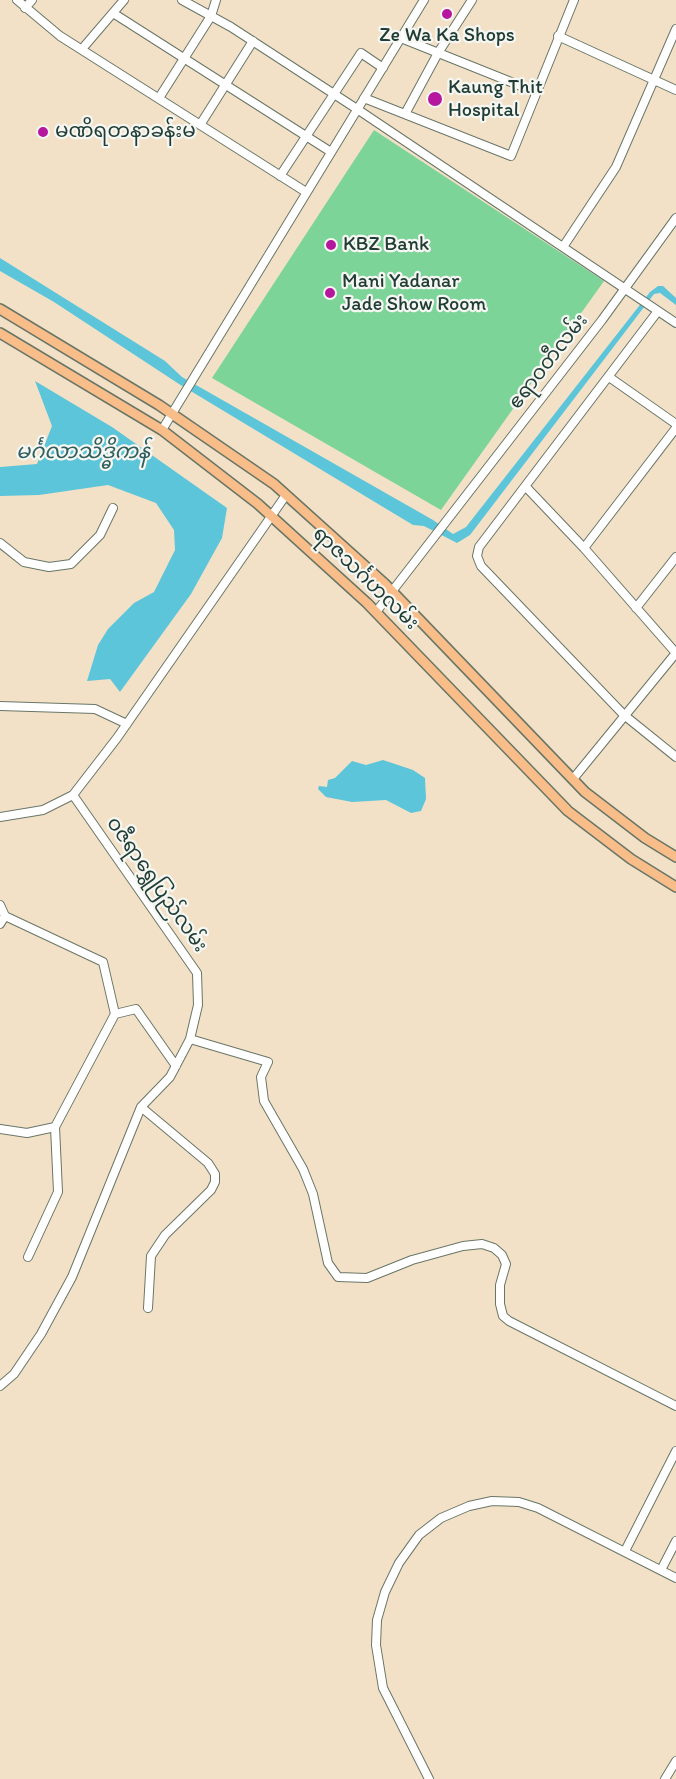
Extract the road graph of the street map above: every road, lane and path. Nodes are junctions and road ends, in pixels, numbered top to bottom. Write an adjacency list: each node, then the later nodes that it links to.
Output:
1 (17, 0): 9 (street)
2 (32, 0): 9 (street)
3 (124, 0): 10 (street)
4 (182, 0): 11 (street)
5 (216, 0): 11 (street)
6 (424, 0): 14 (street)
7 (472, 0): 17 (street)
8 (574, 0): 13 (street)
9 (25, 8): 16 (street)
10 (113, 13): 16 (street); 18 (street)
11 (211, 16): 15 (street); 18 (street)
12 (676, 29): 20 (street)
13 (558, 36): 20 (street); 23 (street)
14 (401, 38): 17 (street); 19 (street)
15 (253, 41): 21 (street); 24 (street)
16 (82, 49): 25 (street)
17 (438, 53): 23 (street); 28 (street)
18 (184, 58): 21 (street); 25 (street)
19 (383, 68): 24 (street); 26 (street)
20 (653, 79): 22 (street); 35 (street)
21 (226, 85): 29 (street); 30 (street)
22 (676, 90)
23 (536, 92): 28 (street)
24 (335, 94): 27 (street); 30 (street)
25 (159, 98): 29 (street)
26 (364, 98): 27 (street); 28 (street)
27 (357, 109): 31 (street); 35 (street)
28 (405, 114)
29 (200, 124): 32 (street)
30 (306, 136): 31 (street); 32 (street)
31 (331, 152): 33 (street)
32 (280, 176): 33 (street)
33 (306, 192): 42 (street)
34 (676, 218): 36 (street, ဧရာဝတီလမ်း)
35 (563, 247): 36 (street)
36 (625, 289): 38 (street); 52 (street, ဧရာဝတီလမ်း)
37 (0, 309): 42 (main road, ရာဇသင်္ဂဟလမ်း)
38 (658, 311): 39 (street); 41 (street)
39 (676, 324)
40 (0, 333): 44 (main road, ရာဇသင်္ဂဟလမ်း)
41 (609, 377): 43 (street); 45 (street)
42 (173, 414): 44 (street); 46 (main road, ရာဇသင်္ဂဟလမ်း)
43 (676, 426): 50 (street)
44 (162, 430): 48 (main road, ရာဇသင်္ဂဟလမ်း)
45 (527, 488): 50 (street); 57 (street)
46 (286, 495): 48 (street); 52 (main road, ရာဇသင်္ဂဟလမ်း)
47 (113, 508): 49 (street)
48 (272, 517): 54 (main road, ရာဇသင်္ဂဟလမ်း); 58 (street)
49 (0, 543)
50 (584, 548): 53 (street)
51 (676, 557): 53 (street)
52 (392, 592): 54 (street); 60 (main road, ရာဇသင်္ဂဟလမ်း)
53 (636, 608): 55 (street)
54 (376, 612): 64 (main road, ရာဇသင်္ဂဟလမ်း)
55 (676, 653): 57 (street)
56 (0, 706): 58 (street)
57 (624, 715): 59 (street); 60 (street)
58 (127, 724): 61 (street)
59 (676, 757)
60 (573, 779): 63 (main road, ရာဇသင်္ဂဟလမ်း)
61 (73, 795): 62 (street); 69 (street, ဝဇီရာရွှေပြည်လမ်း)
62 (0, 817)
63 (676, 857)
64 (676, 887)
65 (0, 905): 66 (street)
66 (4, 916): 67 (street); 68 (street)
67 (0, 924)
68 (115, 1014): 70 (street); 72 (street)
69 (190, 1040): 70 (street, ဝဇီရာရွှေပြည်လမ်း); 77 (street)
70 (176, 1066): 71 (street, ဝဇီရာရွှေပြည်လမ်း)
71 (141, 1107): 75 (street); 76 (street, ဝဇီရာရွှေပြည်လမ်း)
72 (54, 1127): 73 (street); 74 (street)
73 (0, 1129)
74 (28, 1257)
75 (148, 1308)
76 (0, 1386)
77 (676, 1406)
78 (676, 1451): 80 (street)
79 (676, 1540): 81 (street)
80 (625, 1551): 81 (street); 84 (street)
81 (661, 1570): 82 (street)
82 (676, 1578)
83 (676, 1761): 85 (street)
84 (429, 1779)
85 (665, 1779)

